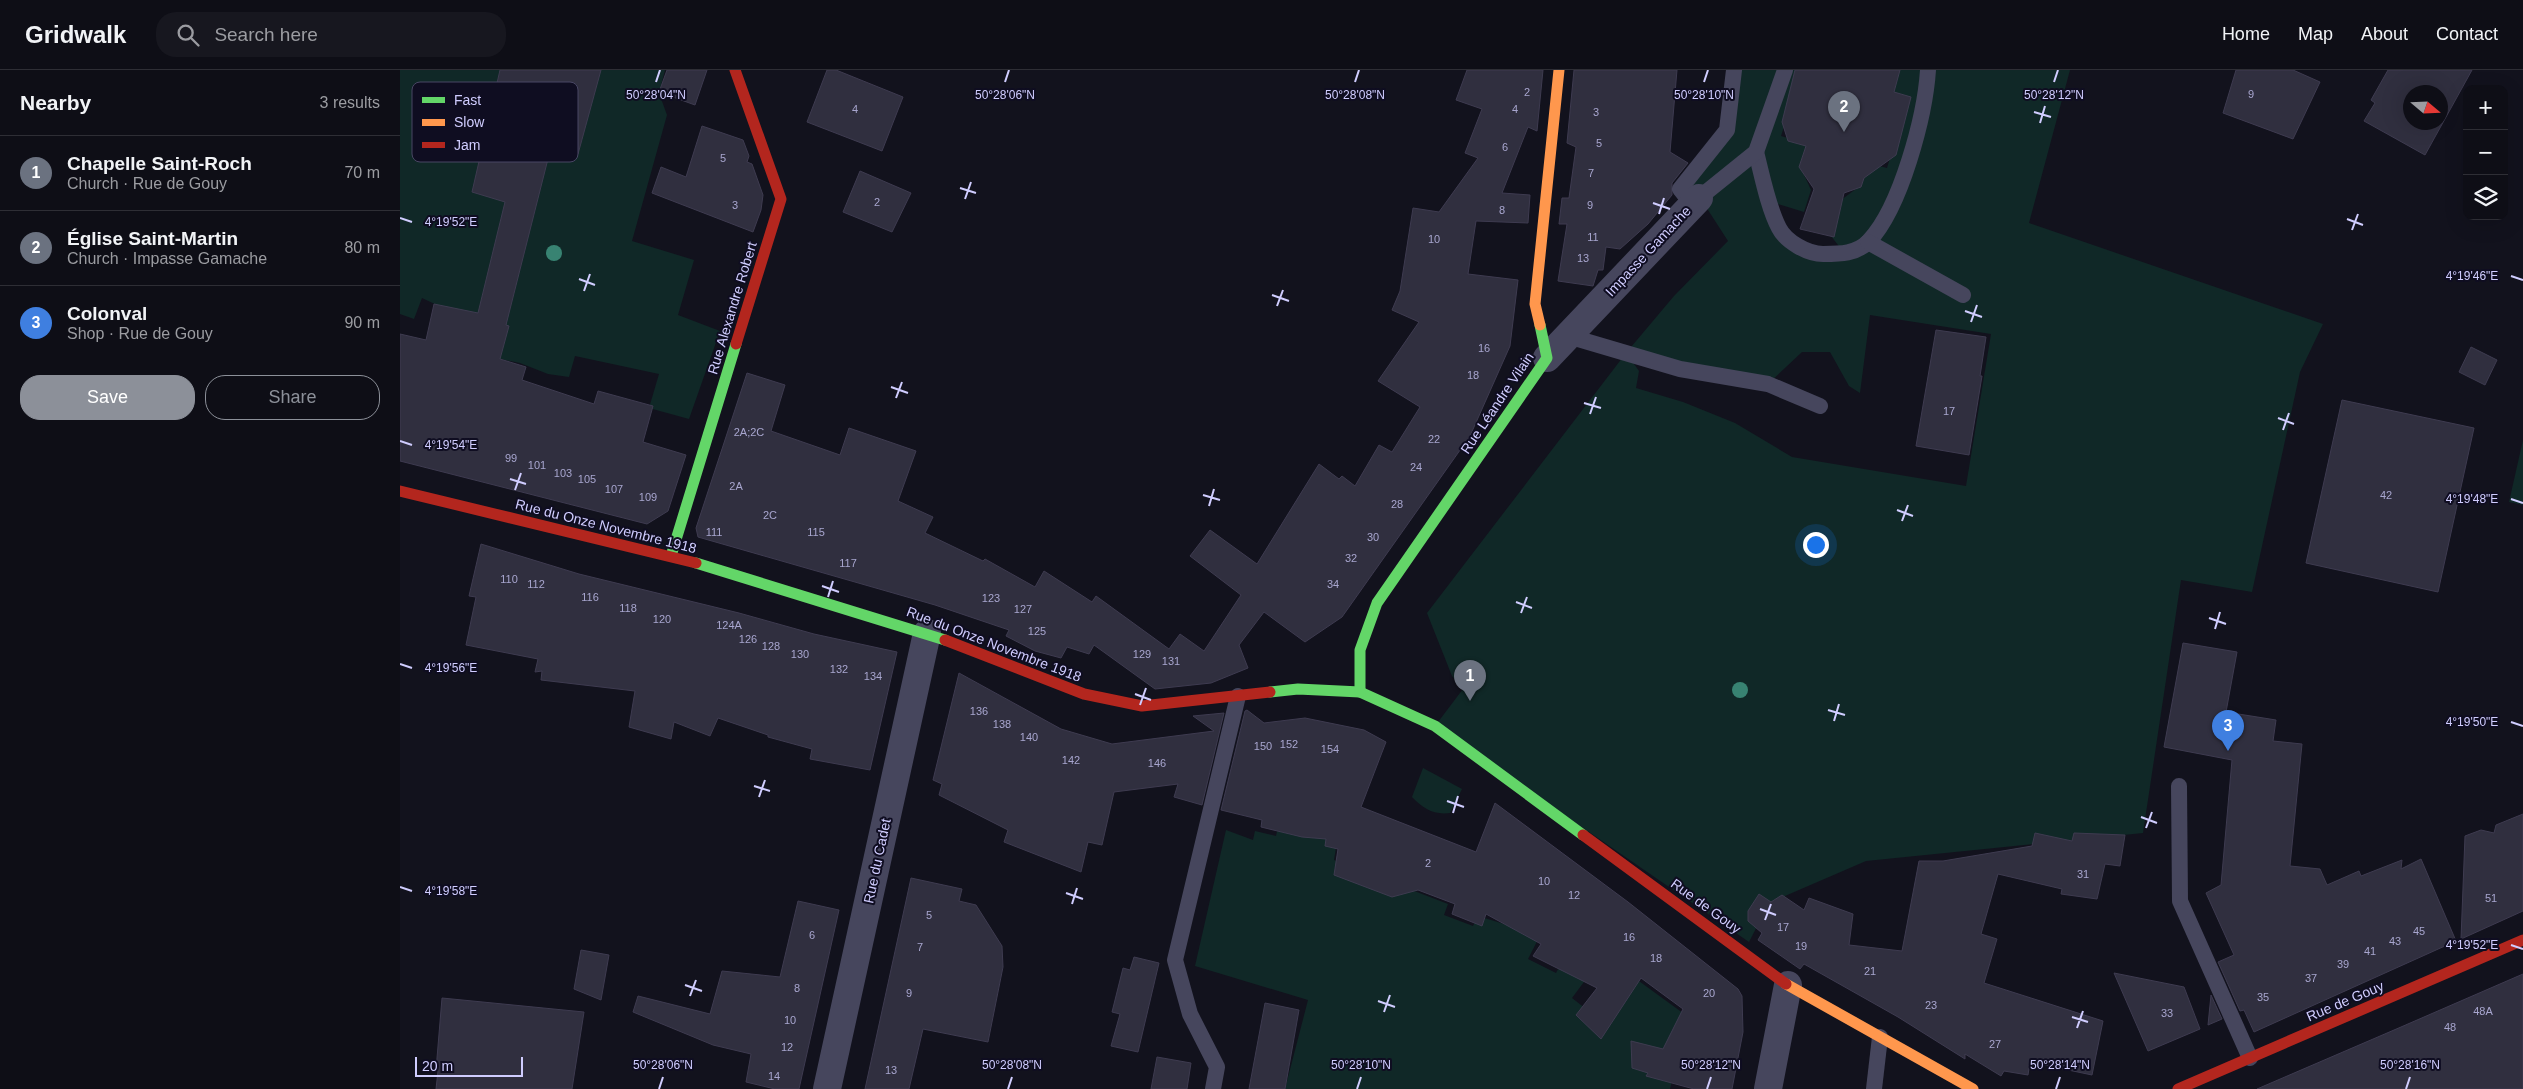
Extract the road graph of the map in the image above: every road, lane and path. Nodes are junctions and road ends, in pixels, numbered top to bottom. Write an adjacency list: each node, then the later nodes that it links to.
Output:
1 (735, 70): 14 (street, Rue Alexandre Robert)
2 (1559, 70): 11 (street, Rue Léandre Vilain)
3 (1734, 70): 7 (lane)
4 (1785, 70): 6 (lane)
5 (1928, 70): 8 (lane)
6 (1756, 152): 7 (lane, Impasse Gamache); 8 (lane)
7 (1696, 201): 10 (street, Impasse Gamache)
8 (1868, 242): 9 (lane)
9 (1963, 294)
10 (1568, 336): 11 (street, Impasse Gamache); 12 (lane)
11 (1547, 358): 16 (street, Rue Léandre Vilain)
12 (1820, 406)
13 (400, 491): 14 (street, Rue du Onze Novembre 1918)
14 (671, 556): 15 (street, Rue du Onze Novembre 1918)
15 (927, 633): 17 (street, Rue du Onze Novembre 1918); 24 (street, Rue du Cadet)
16 (1360, 692): 17 (street, Rue du Onze Novembre 1918); 18 (street, Rue du Onze Novembre 1918)
17 (1238, 696): 25 (lane)
18 (1436, 726): 21 (street, Rue de Gouy)
19 (2179, 786): 23 (lane)
20 (2523, 940): 23 (street, Rue de Gouy)
21 (1788, 985): 22 (street, Rue de Gouy); 26 (street)
22 (1880, 1037): 27 (lane); 28 (street, Rue de Gouy)
23 (2250, 1058): 29 (street, Rue de Gouy)
24 (827, 1089)
25 (1213, 1089)
26 (1768, 1089)
27 (1874, 1089)
28 (1973, 1089)
29 (2178, 1089)

